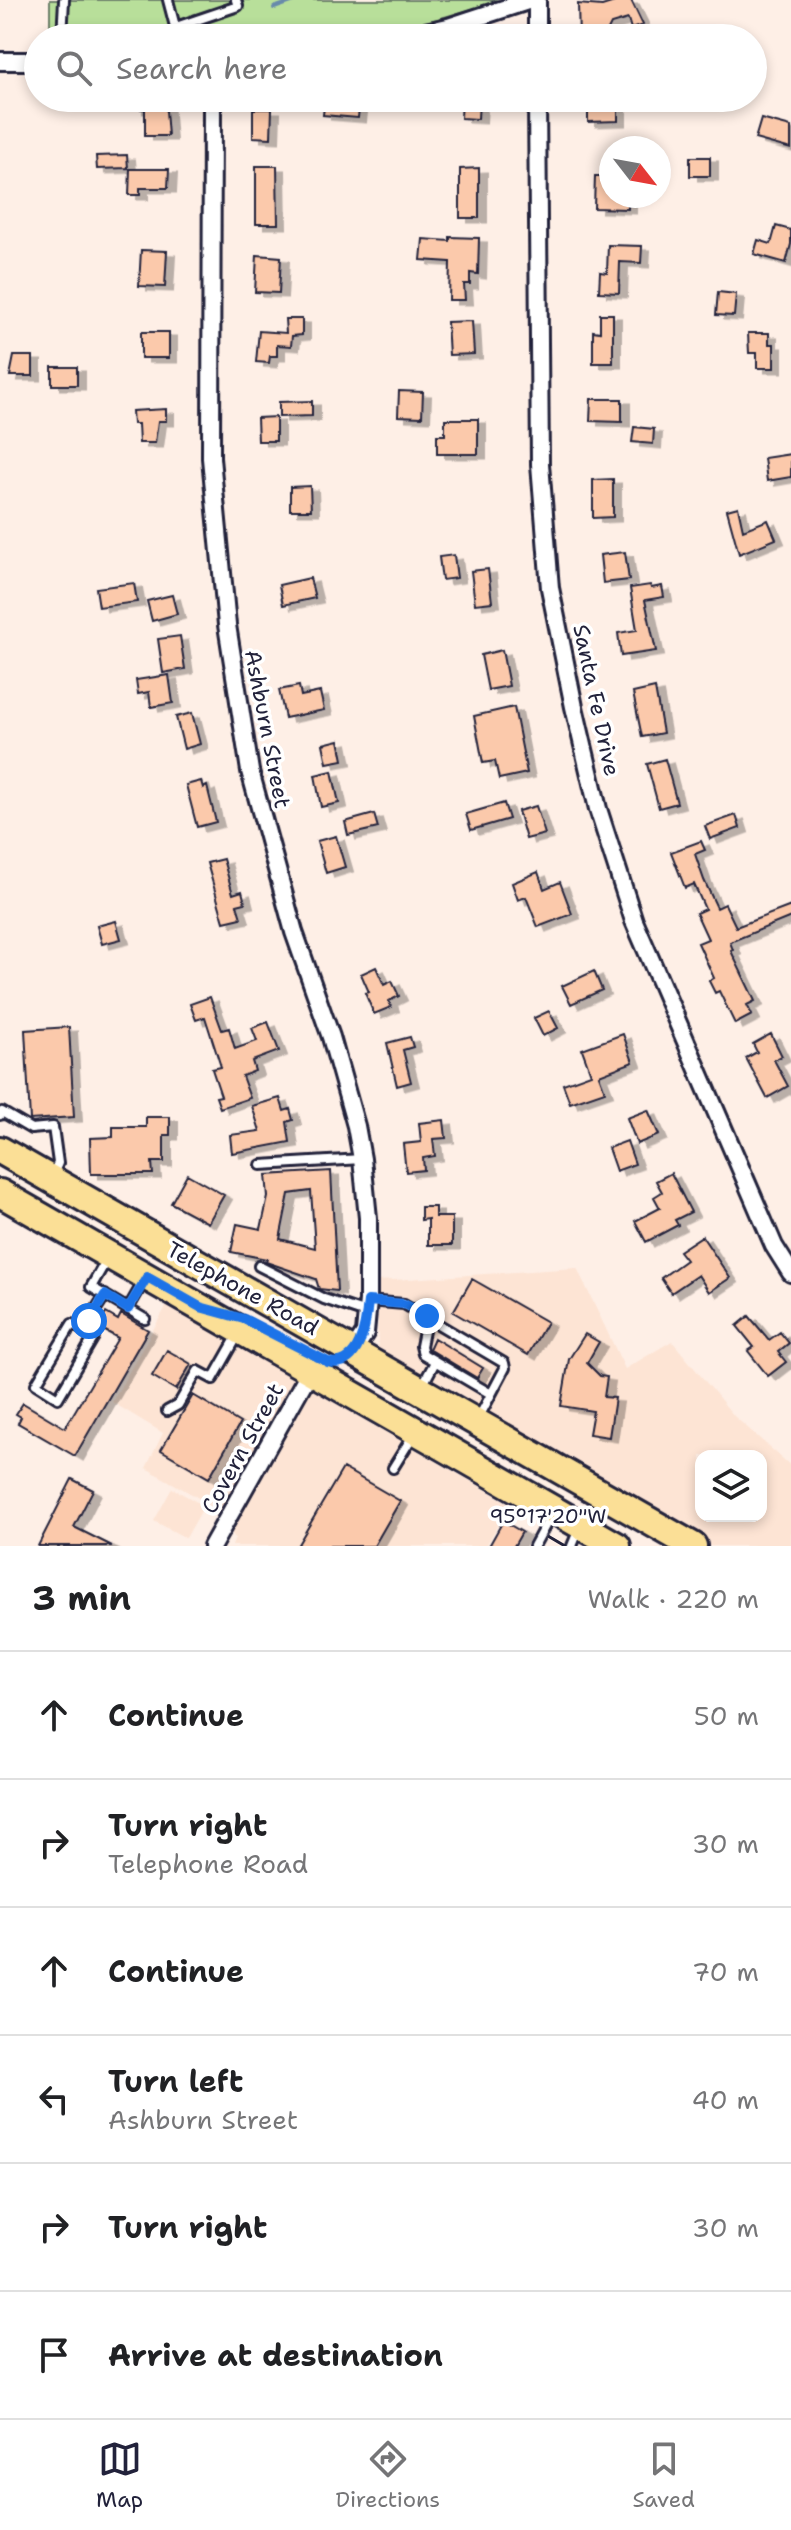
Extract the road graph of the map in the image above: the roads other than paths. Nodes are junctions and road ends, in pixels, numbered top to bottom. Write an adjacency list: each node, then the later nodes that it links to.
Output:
1 (64, 0): 6 (lane)
2 (168, 0): 7 (lane)
3 (236, 0): 8 (lane)
4 (531, 0): 9 (street)
5 (537, 0): 10 (street)
6 (63, 24)
7 (175, 24)
8 (185, 24)
9 (457, 24)
10 (537, 24)
11 (0, 61): 12 (street)
12 (24, 61)
13 (212, 112): 17 (street, Ashburn Street)
14 (537, 112): 23 (street, Santa Fe Drive)
15 (0, 1115): 19 (lane)
16 (0, 1150): 19 (main road, Telephone Road)
17 (362, 1159): 18 (lane); 27 (street, Ashburn Street)
18 (261, 1165)
19 (50, 1179): 33 (main road, Telephone Road)
20 (0, 1193): 21 (main road, Telephone Road)
21 (110, 1256): 24 (main road, Telephone Road); 25 (lane)
22 (259, 1266): 27 (lane)
23 (791, 1273)
24 (147, 1277): 26 (main road, Telephone Road); 28 (lane)
25 (105, 1295): 28 (lane); 31 (lane)
26 (200, 1307): 32 (main road, Telephone Road); 33 (main road)
27 (368, 1307): 29 (lane); 33 (street, Ashburn Street)
28 (128, 1309): 30 (lane)
29 (427, 1316): 34 (lane); 38 (lane)
30 (145, 1319)
31 (83, 1330): 31 (lane)
32 (240, 1331): 35 (main road, Telephone Road); 39 (lane)
33 (354, 1350): 36 (main road, Telephone Road)
34 (435, 1362): 36 (lane); 38 (lane)
35 (310, 1371): 37 (main road, Telephone Road); 46 (street, Covern Street)
36 (419, 1390): 40 (main road, Telephone Road)
37 (352, 1392): 40 (main road); 41 (main road, Telephone Road)
38 (491, 1394): 40 (lane)
39 (167, 1411)
40 (480, 1426): 45 (main road, Telephone Road)
41 (417, 1430): 42 (lane); 43 (main road, Telephone Road)
42 (393, 1468)
43 (554, 1509): 44 (main road, Telephone Road); 47 (lane)
44 (576, 1535): 48 (main road, Telephone Road)
45 (681, 1543)
46 (212, 1546)
47 (534, 1546)
48 (617, 1546)

